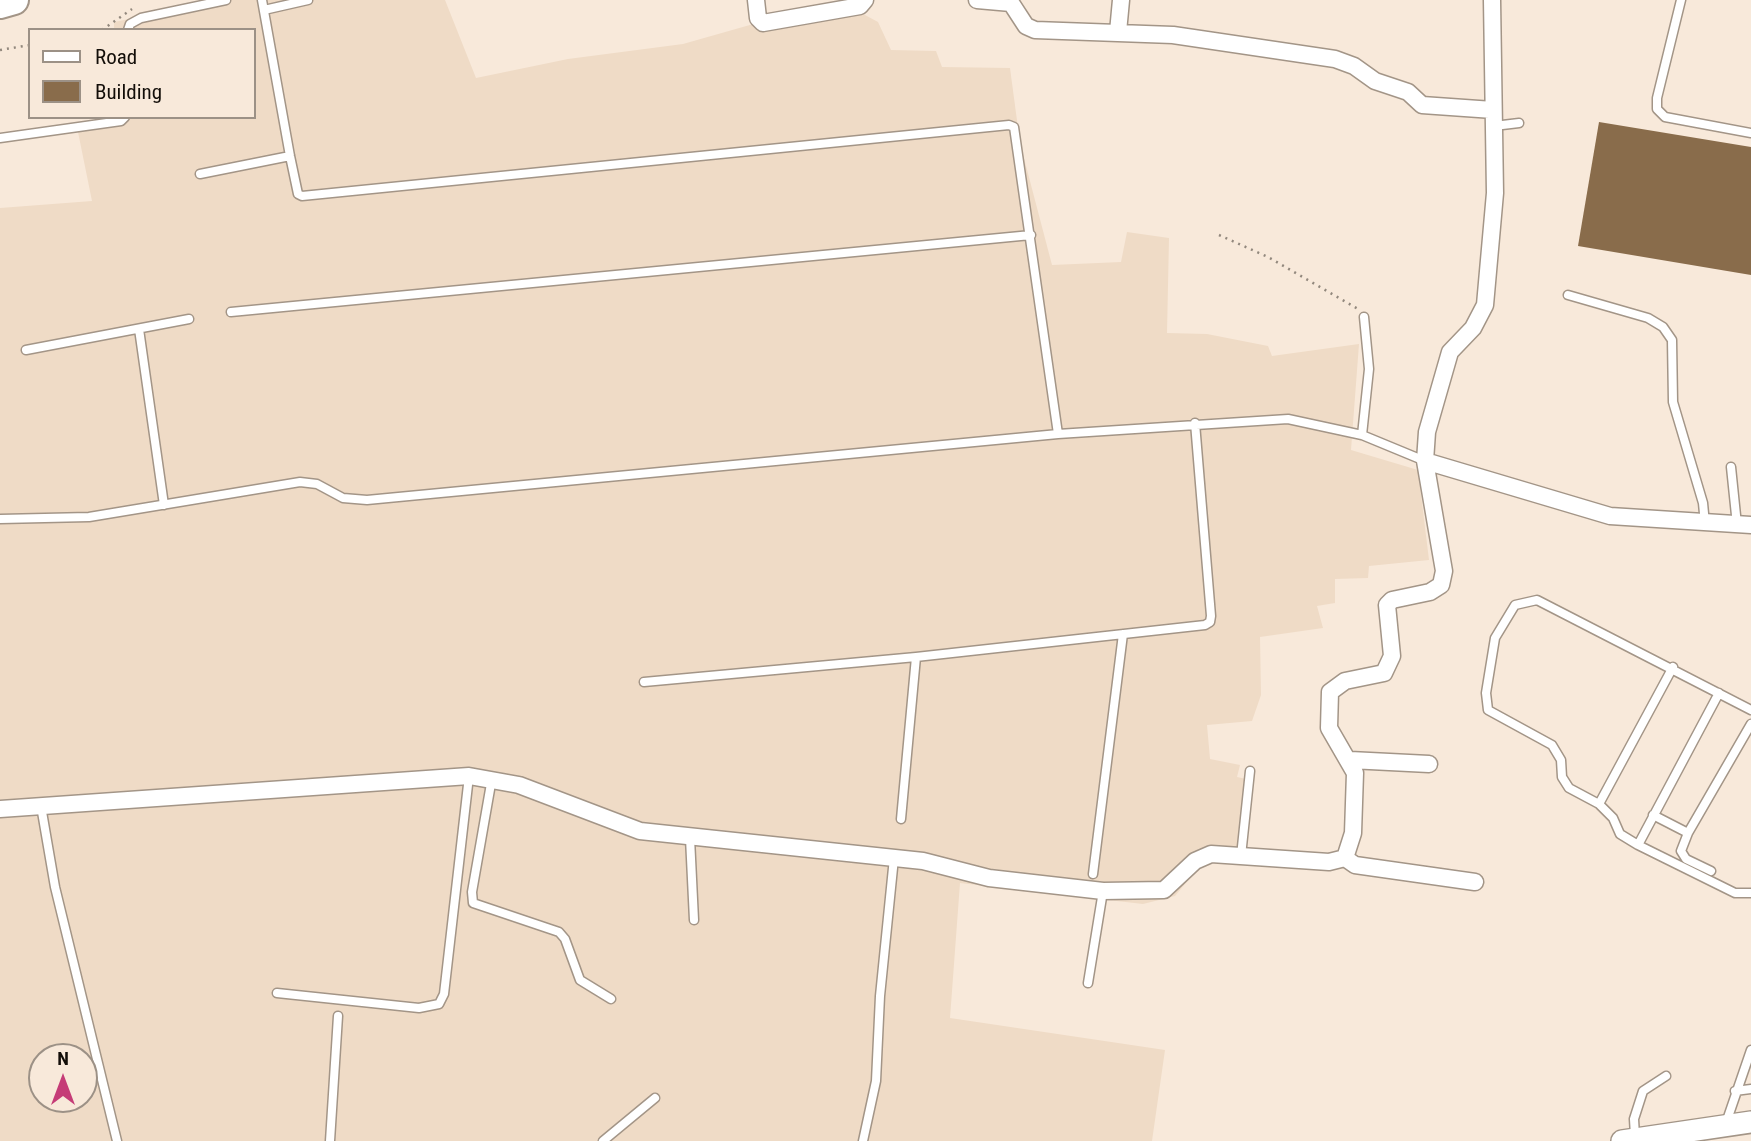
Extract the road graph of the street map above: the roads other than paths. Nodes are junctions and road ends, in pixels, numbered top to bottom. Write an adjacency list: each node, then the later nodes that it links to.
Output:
1 (14, 0): 11 (highway)
2 (226, 0): 13 (lane)
3 (262, 0): 12 (lane)
4 (307, 0): 12 (lane)
5 (756, 0): 6 (street)
6 (865, 0)
7 (977, 0): 14 (street)
8 (1121, 0): 14 (street)
9 (1492, 0): 15 (street)
10 (1681, 0): 18 (lane)
11 (0, 4)
12 (264, 10): 20 (lane)
13 (129, 28)
14 (1118, 32): 15 (street)
15 (1493, 118): 17 (lane); 32 (street)
16 (123, 119): 19 (lane)
17 (1519, 123)
18 (1751, 133)
19 (0, 138)
20 (290, 156): 21 (lane); 22 (lane)
21 (200, 174)
22 (1031, 235): 24 (lane); 30 (lane)
23 (1568, 295): 36 (lane)
24 (231, 312)
25 (1364, 317): 31 (lane)
26 (189, 319): 27 (lane)
27 (139, 329): 28 (lane); 34 (lane)
28 (26, 350)
29 (1195, 423): 30 (lane); 31 (lane); 38 (lane)
30 (1058, 434): 34 (lane)
31 (1362, 435): 32 (lane)
32 (1425, 461): 36 (street); 45 (street)
33 (1731, 467): 37 (lane)
34 (164, 505): 35 (lane)
35 (0, 519)
36 (1704, 524): 37 (street)
37 (1744, 525)
38 (1123, 634): 39 (lane); 62 (lane)
39 (916, 657): 41 (lane); 54 (lane)
40 (1673, 667): 42 (lane); 51 (lane); 51 (lane)
41 (644, 682)
42 (1719, 693): 43 (lane); 53 (lane)
43 (1751, 710)
44 (1751, 724): 55 (lane)
45 (1350, 760): 46 (street); 60 (street)
46 (1429, 764)
47 (1250, 771): 58 (lane)
48 (469, 776): 49 (street); 50 (street); 68 (lane)
49 (492, 778): 56 (street); 69 (lane)
50 (41, 804): 52 (street); 79 (lane)
51 (1600, 804): 57 (lane)
52 (0, 809)
53 (1653, 815): 55 (lane); 57 (lane)
54 (901, 819)
55 (1688, 833): 61 (lane)
56 (691, 838): 59 (street); 66 (lane)
57 (1638, 845): 65 (lane)
58 (1241, 856): 60 (street); 64 (street)
59 (894, 858): 64 (street); 82 (lane)
60 (1345, 858): 63 (street)
61 (1711, 871)
62 (1093, 874)
63 (1475, 882)
64 (1103, 891): 67 (lane)
65 (1751, 893)
66 (694, 920)
67 (1088, 984)
68 (277, 993)
69 (611, 999)
70 (338, 1016): 80 (lane)
71 (1750, 1054): 74 (lane)
72 (1666, 1076): 78 (lane)
73 (1751, 1089): 74 (lane)
74 (1735, 1091): 76 (lane)
75 (655, 1098): 81 (lane)
76 (1728, 1115): 77 (main road); 78 (main road)
77 (1751, 1122)
78 (1628, 1140)
79 (117, 1141)
80 (330, 1141)
81 (603, 1141)
82 (863, 1141)

